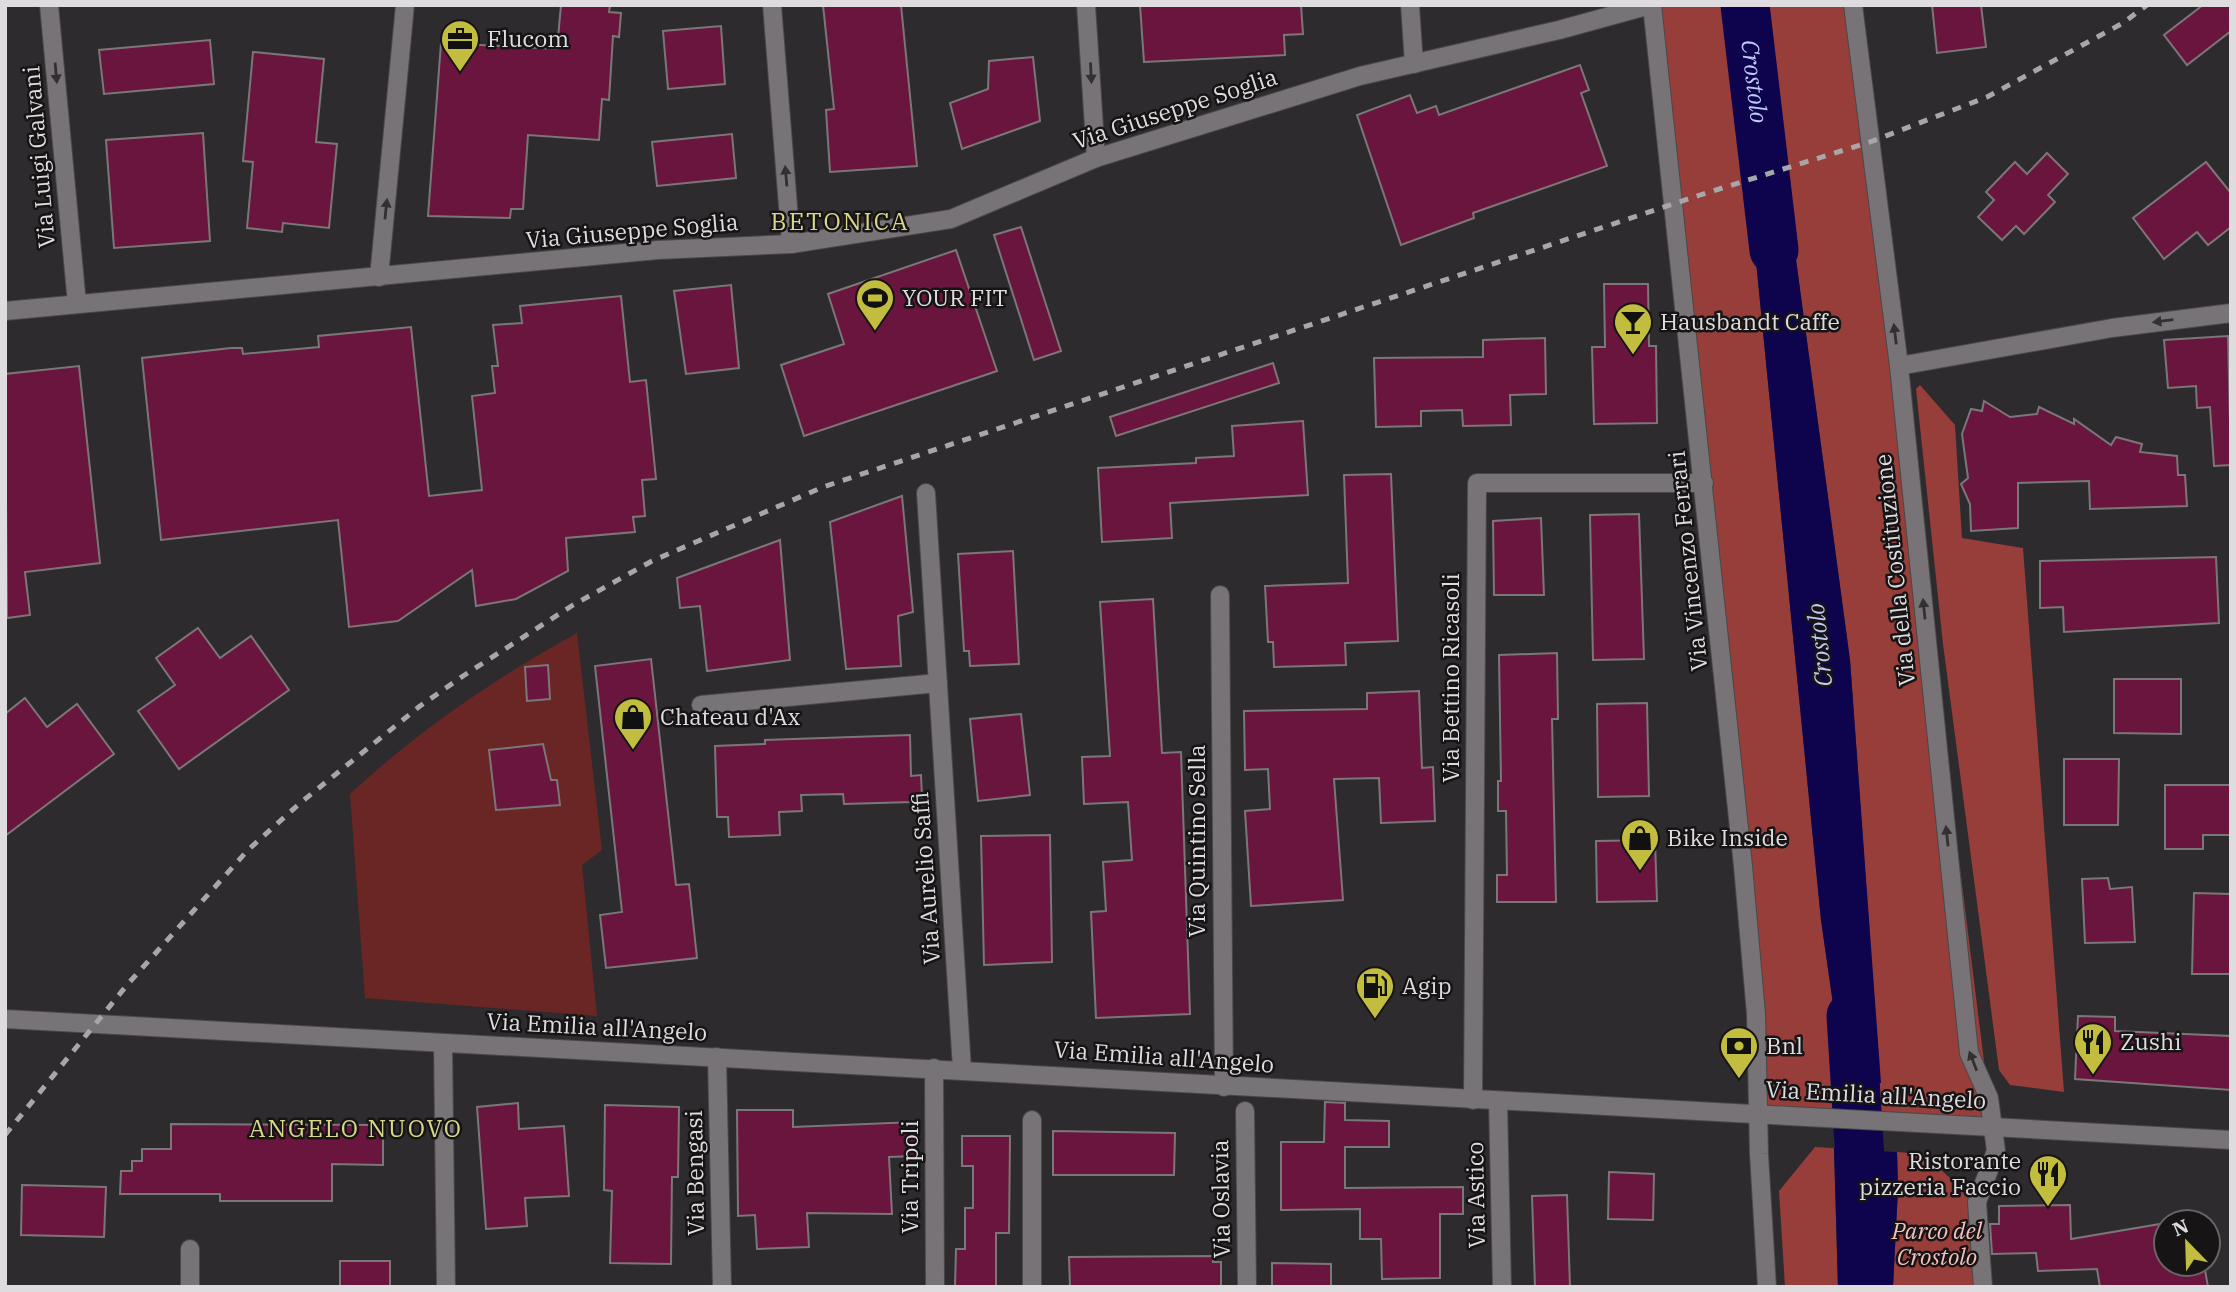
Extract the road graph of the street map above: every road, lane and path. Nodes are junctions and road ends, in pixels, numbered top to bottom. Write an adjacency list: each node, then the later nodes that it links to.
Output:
1 (49, 5): 12 (street, Via Luigi Galvani, one-way to 12)
2 (405, 5): 11 (street, one-way to 2)
3 (772, 5): 10 (street, one-way to 3)
4 (1086, 5): 9 (street, one-way to 9)
5 (1410, 5): 8 (street)
6 (1651, 5): 8 (street, Via Giuseppe Soglia); 16 (street, Via Vincenzo Ferrari)
7 (1853, 5): 15 (street, Via della Costituzione, one-way to 7)
8 (1414, 64): 9 (street, Via Giuseppe Soglia)
9 (1096, 158): 10 (street, Via Giuseppe Soglia)
10 (791, 244): 11 (street, Via Giuseppe Soglia)
11 (379, 277): 12 (street, Via Giuseppe Soglia)
12 (77, 304): 13 (street, Via Giuseppe Soglia)
13 (5, 311)
14 (2231, 313): 15 (street, one-way to 15)
15 (1899, 366): 32 (street, Via della Costituzione, one-way to 15)
16 (1704, 483): 27 (street, Via Bettino Ricasoli); 30 (street, Via Vincenzo Ferrari)
17 (926, 493): 19 (street, Via Aurelio Saffi)
18 (1220, 595): 26 (street, Via Quintino Sella)
19 (938, 683): 20 (street); 25 (street, Via Aurelio Saffi)
20 (701, 705)
21 (5, 1019): 22 (street, Via Emilia all'Angelo)
22 (443, 1044): 23 (street, Via Emilia all'Angelo); 36 (street)
23 (717, 1057): 24 (street, Via Emilia all'Angelo); 37 (street, Via Bengasi)
24 (934, 1068): 25 (street, Via Emilia all'Angelo); 38 (street, Via Tripoli)
25 (962, 1069): 26 (street, Via Emilia all'Angelo)
26 (1224, 1087): 27 (street, Via Emilia all'Angelo)
27 (1473, 1100): 28 (street, Via Emilia all'Angelo)
28 (1498, 1101): 30 (street, Via Emilia all'Angelo); 41 (street, Via Astico)
29 (1245, 1111): 40 (street, Via Oslavia)
30 (1759, 1113): 32 (street, Via Emilia all'Angelo); 42 (street, Via Vincenzo Ferrari)
31 (1032, 1120): 39 (street)
32 (1992, 1126): 33 (street, Via Emilia all'Angelo); 43 (street, Via della Costituzione)
33 (2231, 1140)
34 (190, 1249): 35 (street)
35 (190, 1287)
36 (446, 1287)
37 (722, 1287)
38 (935, 1287)
39 (1032, 1287)
40 (1247, 1287)
41 (1502, 1287)
42 (1767, 1287)
43 (1983, 1287)

